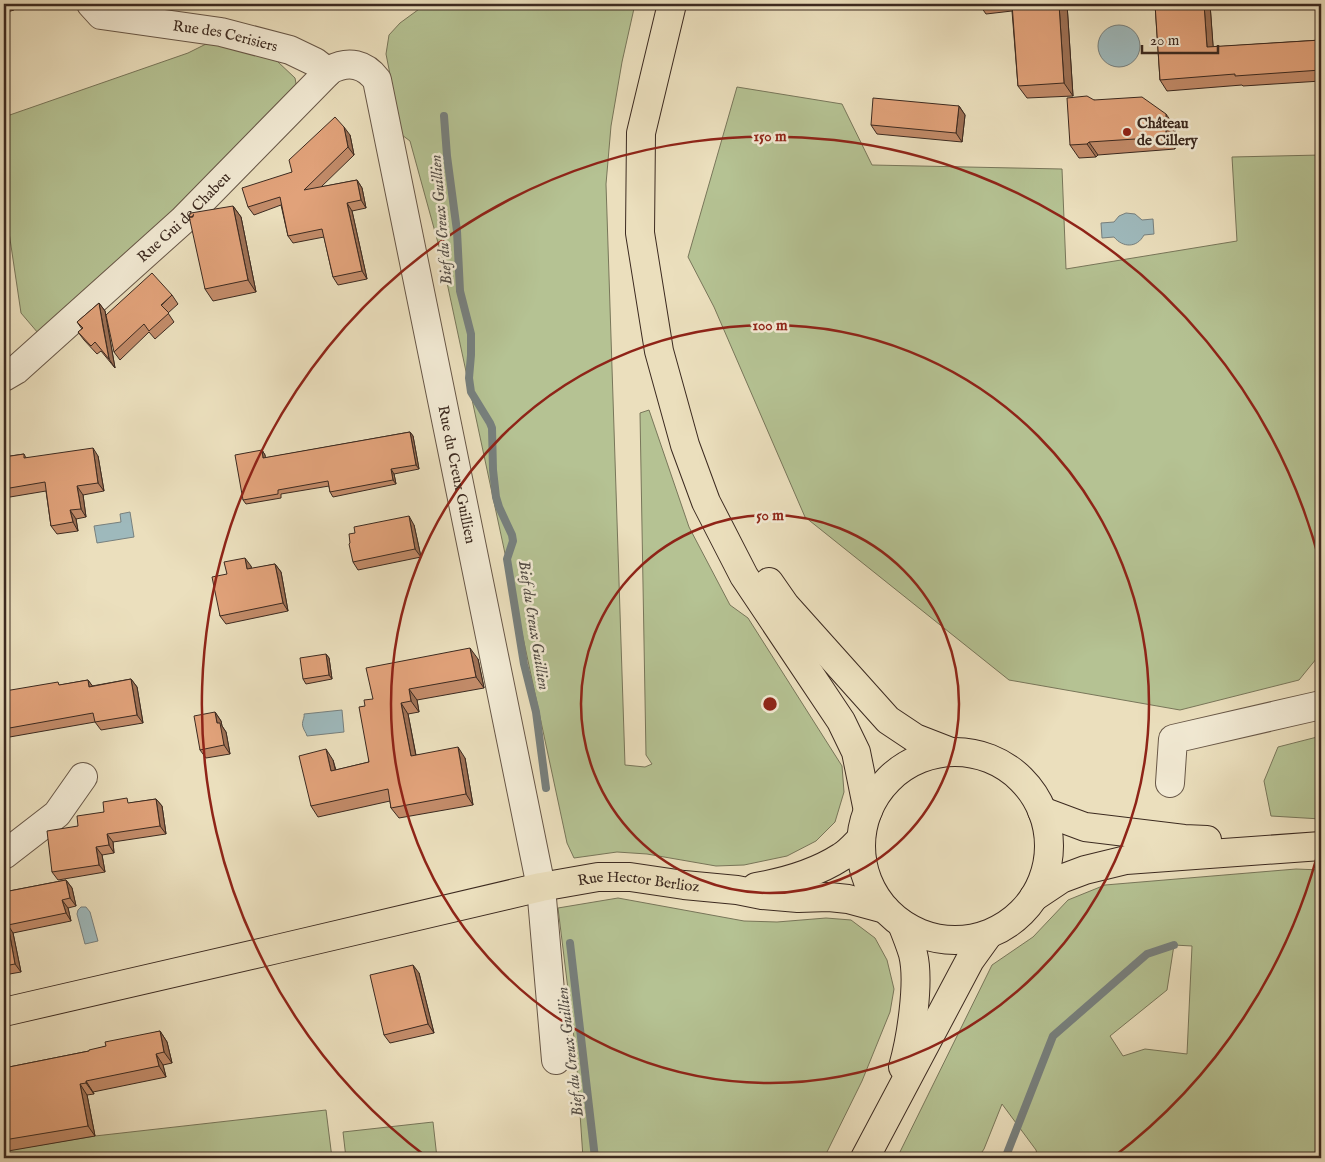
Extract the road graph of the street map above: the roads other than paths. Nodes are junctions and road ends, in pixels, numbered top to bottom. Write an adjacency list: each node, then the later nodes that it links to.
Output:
1 (91, 4): 4 (street, Rue des Cerisiers)
2 (672, 4): 6 (main road)
3 (364, 68): 4 (street, Rue Gui de Chabeu); 16 (street, Rue du Creux Guillien)
4 (328, 72): 5 (street, Rue Gui de Chabeu)
5 (4, 377)
6 (685, 445): 8 (main road); 11 (main road)
7 (1321, 705): 10 (street)
8 (951, 752): 11 (main road); 12 (main road)
9 (83, 777): 15 (street)
10 (1170, 783)
11 (868, 811): 13 (main road)
12 (1042, 811): 14 (main road); 18 (main road)
13 (861, 839): 17 (main road); 19 (main road)
14 (1321, 846): 18 (main road)
15 (4, 855)
16 (541, 887): 17 (main road, Rue Hector Berlioz); 21 (main road, Rue Hector Berlioz); 22 (street, Rue du Creux Guillien)
17 (737, 890): 19 (main road)
18 (1034, 897): 20 (main road)
19 (894, 917): 20 (main road); 23 (main road)
20 (988, 935): 23 (main road)
21 (4, 1012)
22 (556, 1060)
23 (893, 1104): 24 (main road)
24 (865, 1158)

